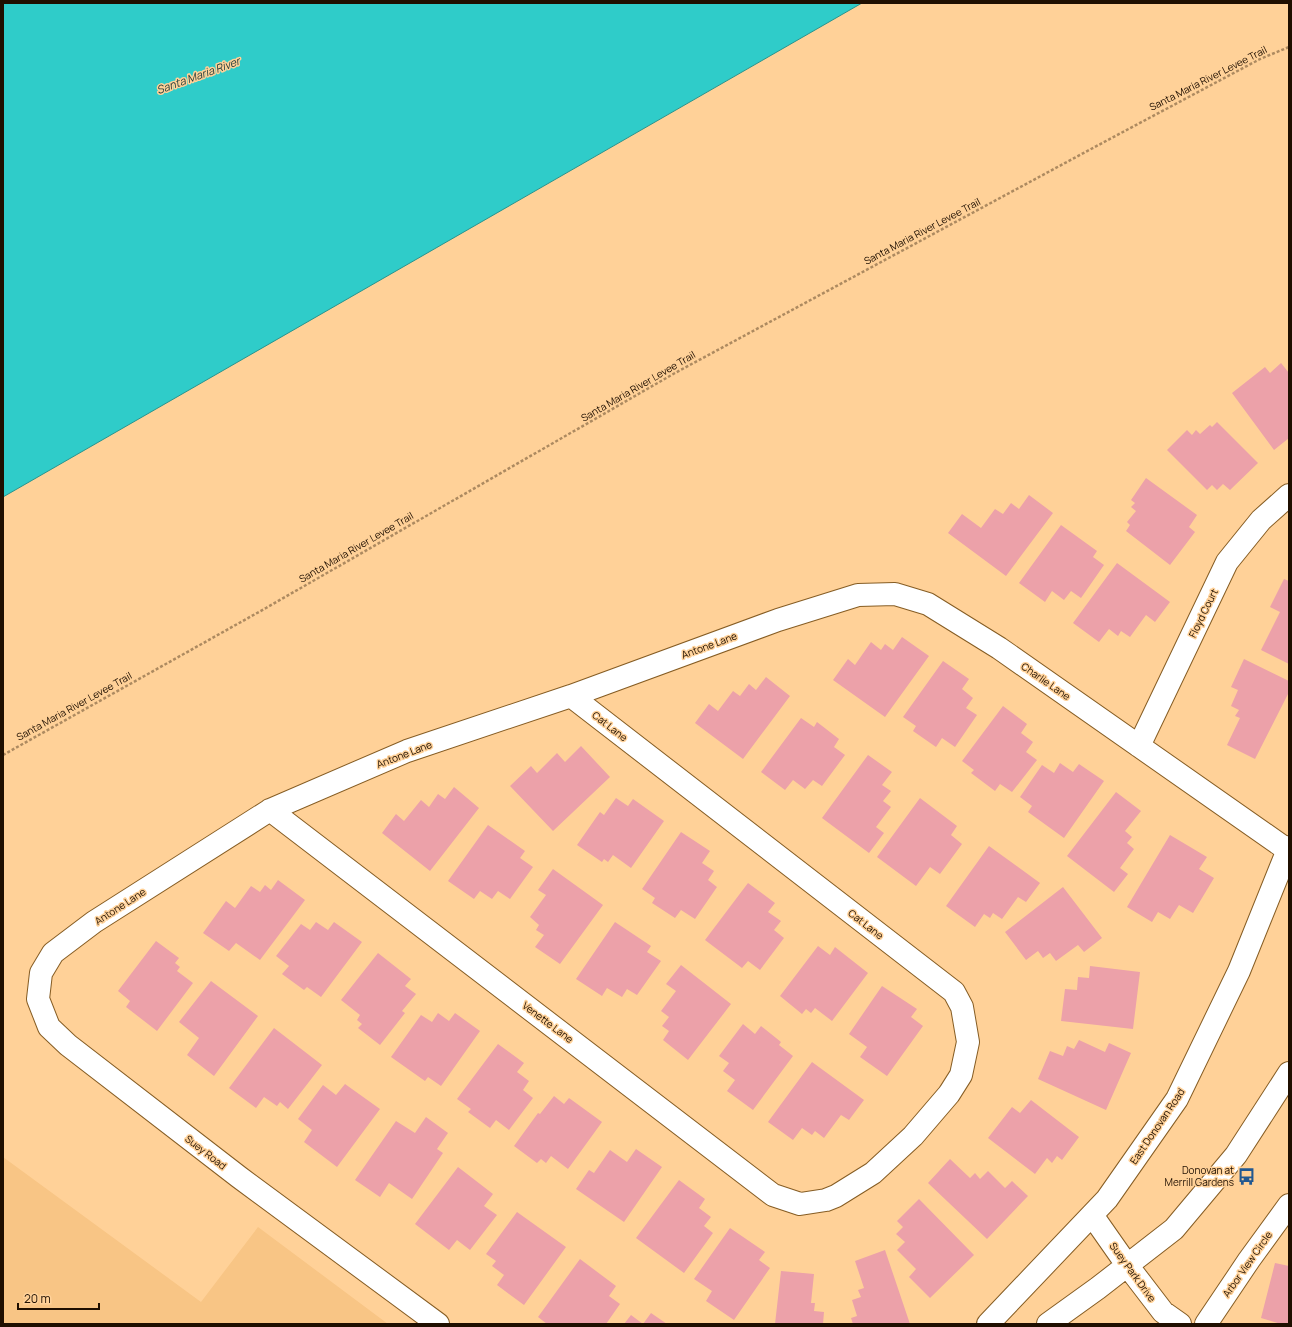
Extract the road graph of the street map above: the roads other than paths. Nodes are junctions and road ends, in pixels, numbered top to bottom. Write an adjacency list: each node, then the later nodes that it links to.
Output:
1 (1289, 495): 4 (street, Floyd Court)
2 (778, 620): 3 (street, Antone Lane); 4 (street, Charlie Lane)
3 (571, 696): 5 (street, Antone Lane); 9 (street, Cat Lane)
4 (1139, 746): 6 (street, Charlie Lane)
5 (270, 810): 7 (street, Antone Lane); 9 (street, Venette Lane)
6 (1289, 849): 11 (street, East Donovan Road)
7 (60, 948): 13 (street, Suey Road)
8 (1289, 1073): 12 (street)
9 (836, 1196)
10 (1289, 1205): 17 (street, Arbor View Circle)
11 (1092, 1215): 12 (street, Suey Park Drive); 14 (street, East Donovan Road)
12 (1127, 1265): 15 (street); 16 (street, Suey Park Drive)
13 (438, 1324)
14 (988, 1324)
15 (1048, 1324)
16 (1180, 1324)
17 (1206, 1324)

